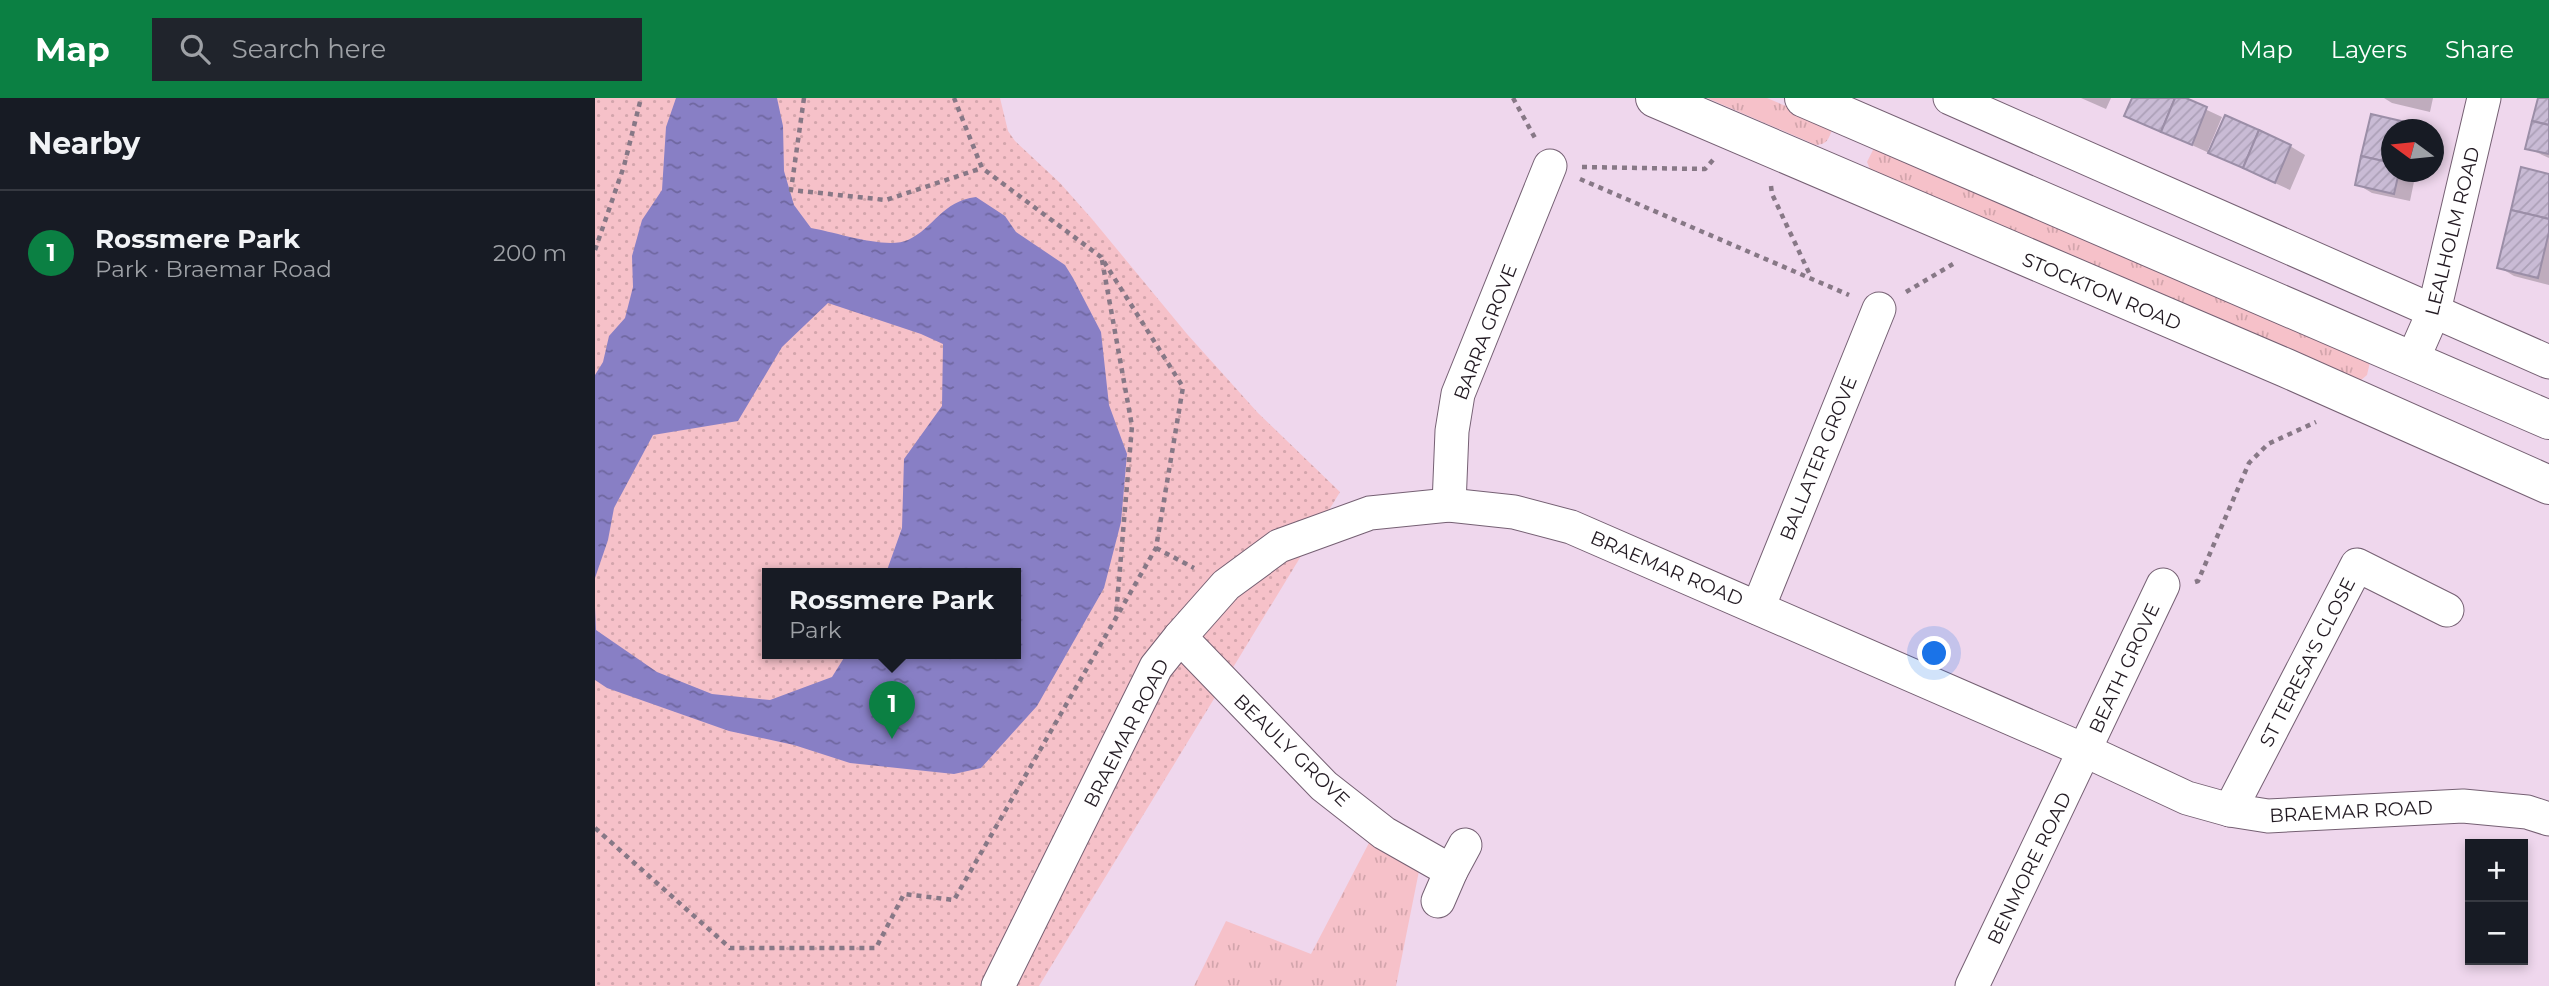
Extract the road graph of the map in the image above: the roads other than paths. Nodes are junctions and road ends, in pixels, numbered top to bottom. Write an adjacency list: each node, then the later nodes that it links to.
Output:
1 (1655, 98): 11 (highway, STOCKTON ROAD)
2 (1804, 98): 8 (highway)
3 (1949, 98): 7 (street)
4 (2484, 98): 7 (street, LEALHOLM ROAD)
5 (1550, 166): 12 (street, BARRA GROVE)
6 (1879, 309): 14 (street, BALLATER GROVE)
7 (2434, 310): 8 (street, LEALHOLM ROAD); 9 (street)
8 (2412, 361): 10 (highway)
9 (2549, 362)
10 (2549, 420)
11 (2549, 485)
12 (1449, 505): 14 (street, BRAEMAR ROAD); 16 (street, BRAEMAR ROAD)
13 (2163, 585): 17 (street, BEATH GROVE)
14 (1758, 608): 17 (street, BRAEMAR ROAD)
15 (2447, 610): 18 (street, ST TERESA'S CLOSE)
16 (1180, 636): 20 (street, BEAULY GROVE); 21 (street, BRAEMAR ROAD)
17 (2085, 751): 18 (street, BRAEMAR ROAD); 22 (street, BENMORE ROAD)
18 (2230, 810): 19 (street, BRAEMAR ROAD)
19 (2549, 819)
20 (1438, 901)
21 (998, 986)
22 (1972, 986)

